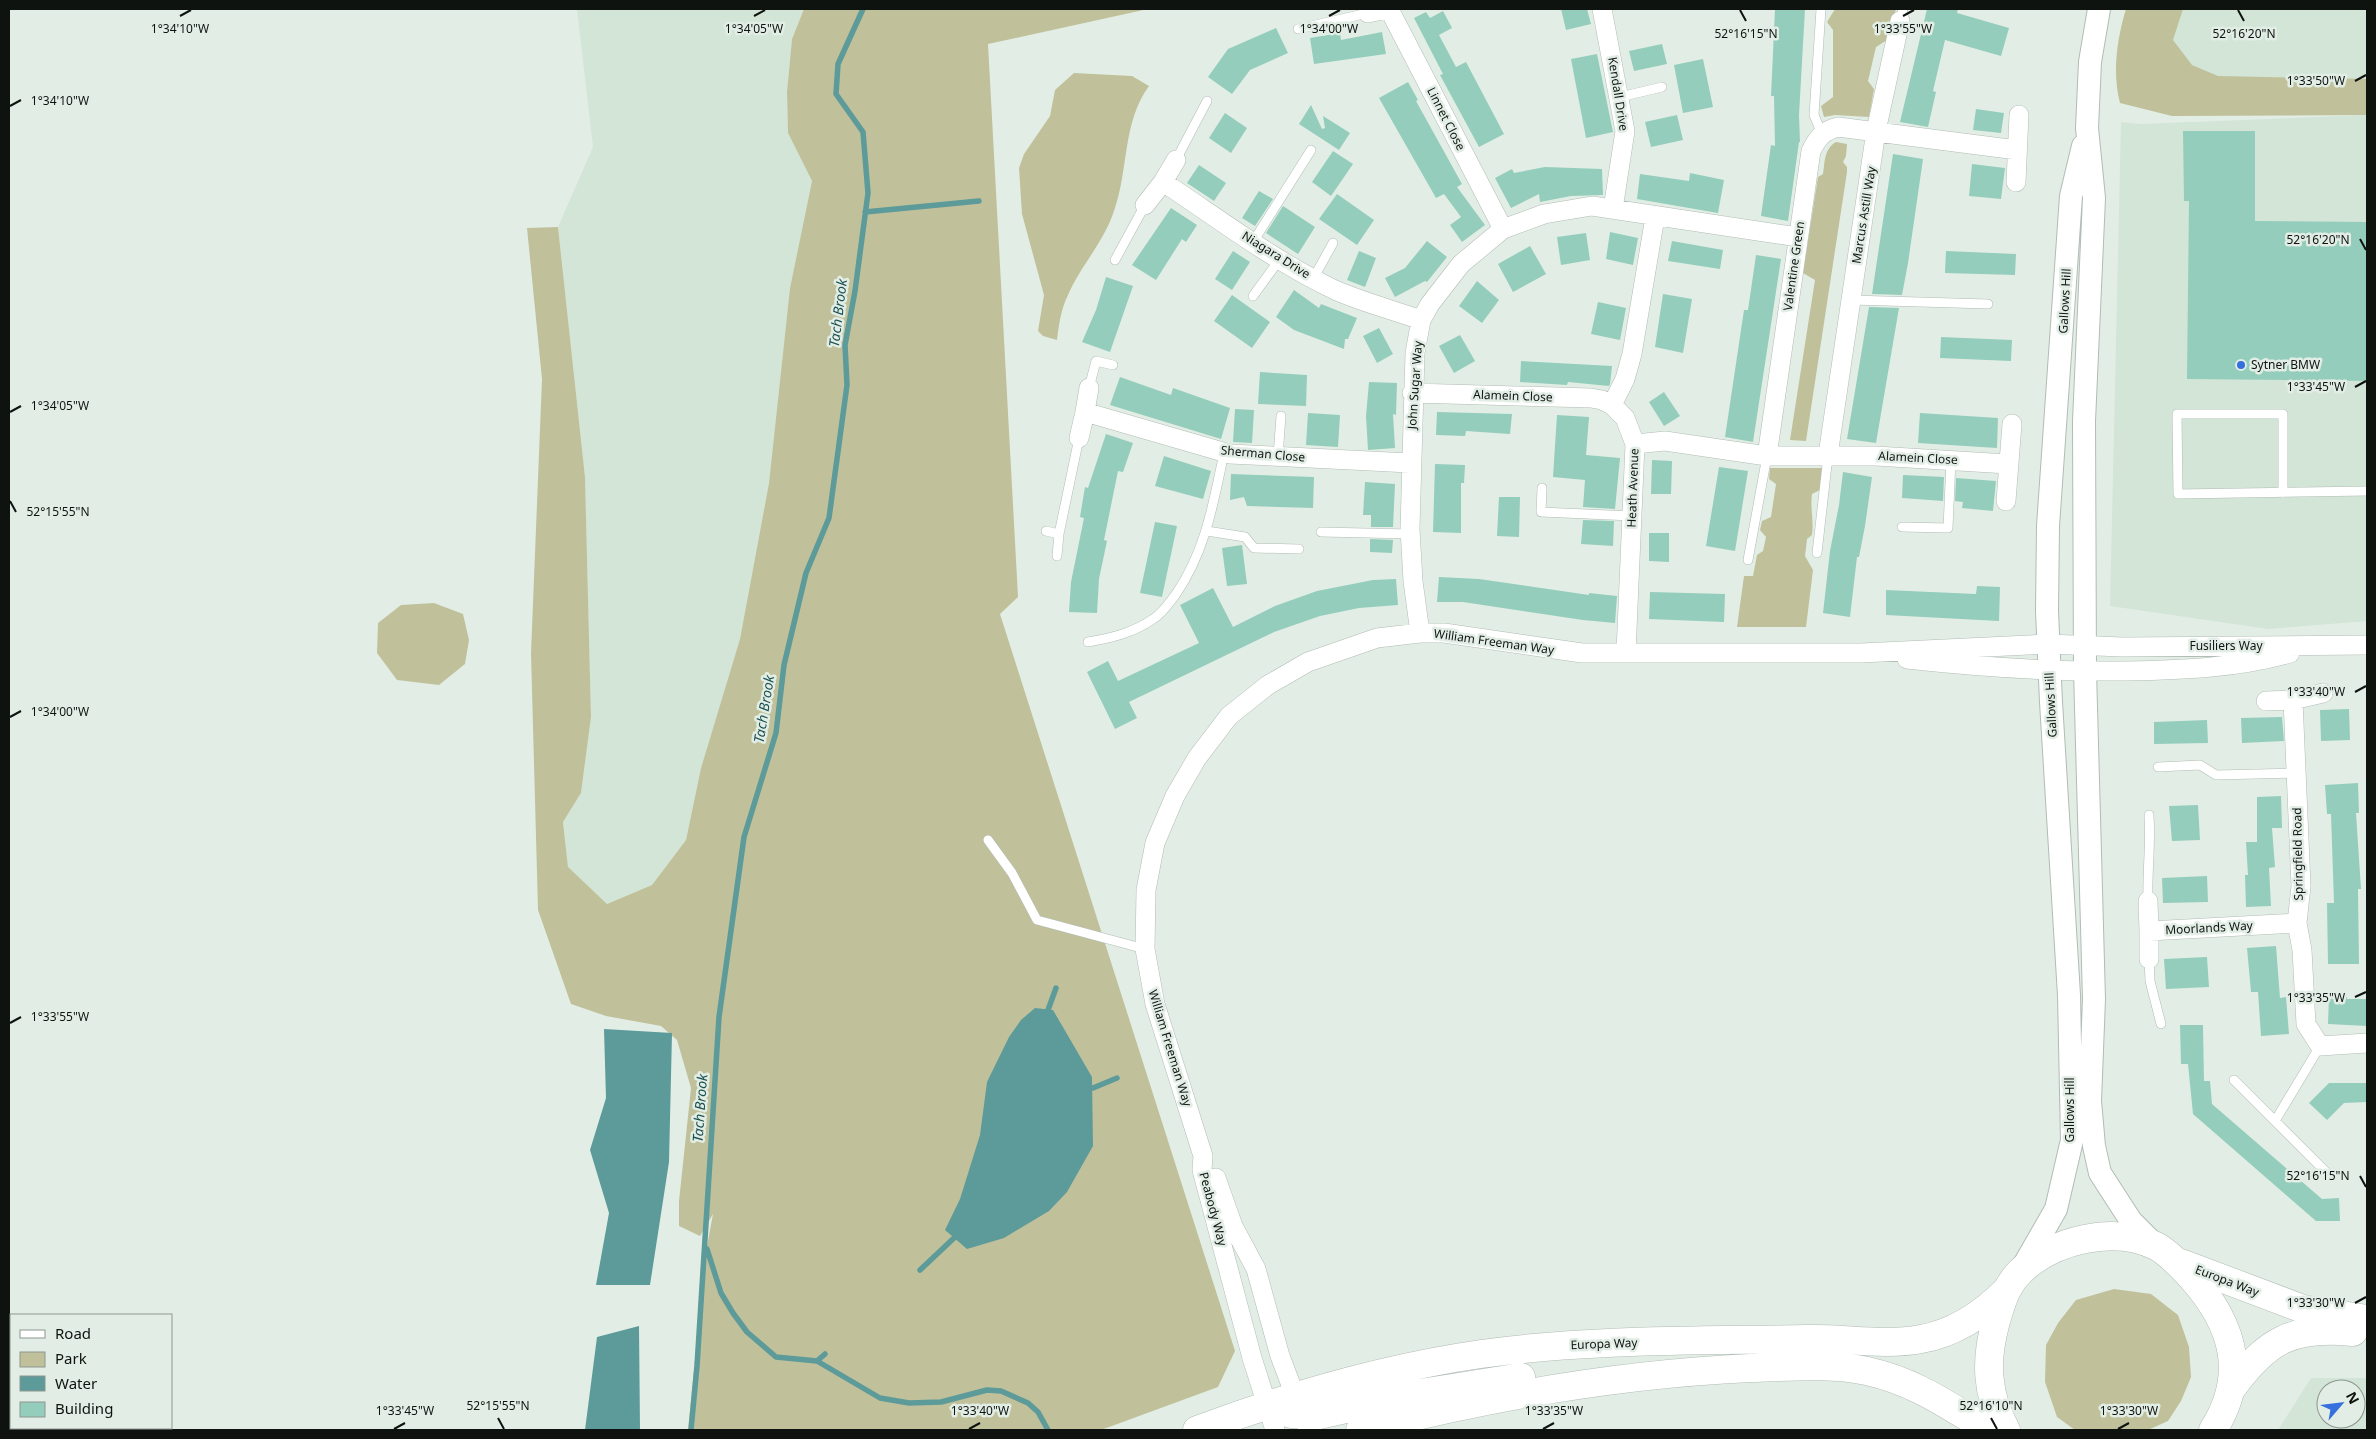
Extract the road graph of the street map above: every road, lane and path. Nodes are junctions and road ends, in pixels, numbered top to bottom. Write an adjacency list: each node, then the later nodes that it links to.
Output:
1 (1602, 9): 8 (street, Kendall Drive)
2 (1821, 9): 13 (lane)
3 (2099, 9): 11 (street, Gallows Hill)
4 (1381, 10): 6 (lane); 22 (street, Linnet Close)
5 (1901, 15): 12 (street, Marcus Astill Way)
6 (1298, 29)
7 (1662, 87): 8 (lane)
8 (1620, 97): 20 (street, Kendall Drive)
9 (1207, 101): 16 (lane)
10 (2018, 115): 15 (street)
11 (2087, 128): 66 (street, Gallows Hill); 68 (street, Gallows Hill)
12 (1876, 131): 13 (street); 15 (street); 30 (street, Marcus Astill Way)
13 (1822, 134): 23 (street, Valentine Green)
14 (1311, 150): 24 (lane)
15 (2017, 150): 18 (street)
16 (1176, 160): 17 (street)
17 (1163, 182): 19 (street); 24 (street, Niagara Drive)
18 (2016, 182)
19 (1145, 205): 27 (lane)
20 (1613, 209): 21 (street, John Sugar Way); 22 (street, John Sugar Way)
21 (1655, 217): 23 (street, John Sugar Way); 36 (street)
22 (1503, 229): 32 (street, John Sugar Way)
23 (1798, 237): 45 (street, Valentine Green)
24 (1254, 242): 26 (street, Niagara Drive)
25 (1333, 243): 28 (lane)
26 (1280, 259): 28 (street, Niagara Drive); 29 (lane)
27 (1115, 260)
28 (1313, 279): 32 (street, Niagara Drive)
29 (1254, 296)
30 (1851, 300): 31 (lane); 43 (street, Marcus Astill Way)
31 (1988, 304)
32 (1421, 320): 35 (street, John Sugar Way)
33 (1113, 364): 34 (lane)
34 (1089, 388): 37 (street)
35 (1412, 393): 36 (street, Alamein Close); 47 (street, John Sugar Way)
36 (1612, 405): 41 (street, Heath Avenue)
37 (1085, 412): 40 (street); 42 (street, Sherman Close)
38 (1281, 416): 44 (lane)
39 (2012, 424): 48 (street)
40 (1079, 438): 58 (lane)
41 (1635, 444): 45 (street, Alamein Close); 53 (street, Heath Avenue)
42 (1224, 453): 44 (street, Sherman Close); 56 (lane)
43 (1828, 455): 45 (street, Alamein Close); 46 (street, Alamein Close); 61 (lane)
44 (1278, 456): 47 (street, Sherman Close)
45 (1767, 456): 63 (lane)
46 (1951, 460): 48 (street, Alamein Close); 54 (lane)
47 (1410, 463): 59 (street, John Sugar Way)
48 (2008, 464): 52 (street)
49 (1542, 488): 53 (lane)
50 (2367, 492): 51 (lane)
51 (2283, 493): 51 (lane)
52 (2006, 501)
53 (1632, 516): 70 (street, Heath Avenue)
54 (1902, 527)
55 (1046, 531): 58 (lane)
56 (1207, 531): 60 (lane); 65 (lane)
57 (1321, 532): 59 (lane)
58 (1059, 534): 62 (lane)
59 (1410, 534): 64 (street, John Sugar Way)
60 (1299, 549)
61 (1818, 553)
62 (1057, 556)
63 (1748, 560)
64 (1420, 633): 70 (street, William Freeman Way); 84 (street, William Freeman Way)
65 (1088, 642)
66 (2048, 644): 68 (street, Fusiliers Way); 71 (street, Fusiliers Way); 72 (street, Gallows Hill)
67 (2367, 645): 69 (street, Fusiliers Way)
68 (2085, 646): 69 (street, Fusiliers Way); 73 (street, Gallows Hill)
69 (2318, 646): 73 (street)
70 (1626, 653): 71 (street, William Freeman Way)
71 (1861, 653): 72 (street)
72 (2049, 670): 73 (street); 94 (street, Gallows Hill)
73 (2085, 671): 93 (street, Gallows Hill)
74 (2323, 693): 75 (street)
75 (2293, 700): 76 (street); 78 (street, Springfield Road)
76 (2266, 701)
77 (2158, 767): 78 (lane)
78 (2296, 773): 82 (street, Springfield Road)
79 (2149, 815): 81 (lane)
80 (988, 840): 84 (lane)
81 (2148, 901): 83 (street)
82 (2297, 923): 83 (street, Moorlands Way); 88 (street, Springfield Road)
83 (2149, 931): 85 (street, Moorlands Way)
84 (1145, 949): 91 (street, William Freeman Way)
85 (2150, 959): 86 (lane)
86 (2161, 1024)
87 (2367, 1044): 88 (street)
88 (2320, 1046): 90 (lane)
89 (2234, 1080): 90 (lane)
90 (2275, 1121): 92 (lane)
91 (1203, 1156): 99 (street, Peabody Way); 100 (street, Peabody Way)
92 (2328, 1174)
93 (2165, 1254): 94 (highway, Europa Way); 95 (highway, Europa Way); 98 (highway)
94 (2013, 1282): 99 (highway, Europa Way); 104 (highway)
95 (2367, 1319)
96 (2367, 1334): 98 (highway)
97 (1681, 1373): 99 (highway); 102 (highway); 103 (highway)
98 (2230, 1394): 105 (highway); 106 (street)
99 (1303, 1414): 100 (highway)
100 (1274, 1425): 101 (highway)
101 (1197, 1430)
102 (1360, 1430)
103 (1989, 1430)
104 (2006, 1430)
105 (2213, 1430)
106 (2230, 1430)

